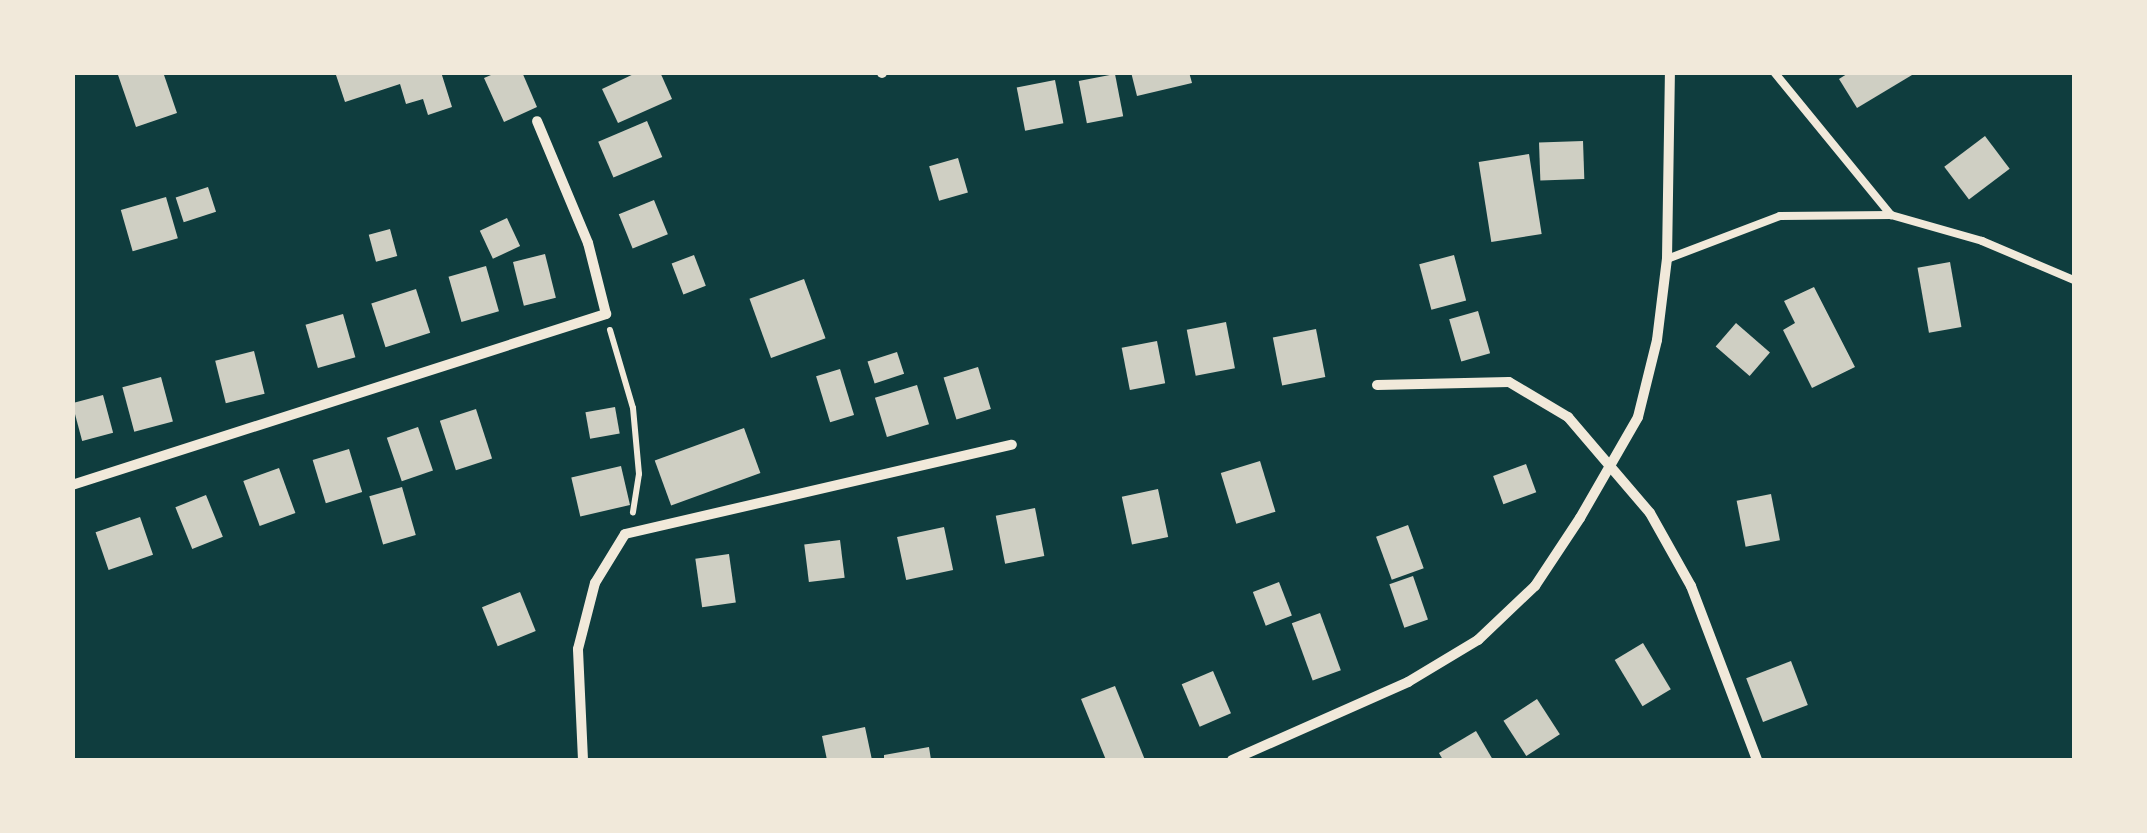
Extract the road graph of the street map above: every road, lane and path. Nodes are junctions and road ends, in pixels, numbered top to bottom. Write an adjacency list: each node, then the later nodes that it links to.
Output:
1 (1670, 72): 5 (street)
2 (1774, 72): 4 (lane)
3 (537, 121): 7 (street)
4 (1891, 214): 5 (lane); 6 (lane)
5 (1668, 259): 10 (street)
6 (2072, 274)
7 (606, 314): 11 (street); 12 (path)
8 (1377, 385): 10 (street)
9 (1012, 445): 12 (street)
10 (1611, 468): 14 (street); 15 (street)
11 (72, 485)
12 (625, 534): 13 (street)
13 (583, 760)
14 (1232, 760)
15 (1757, 760)

